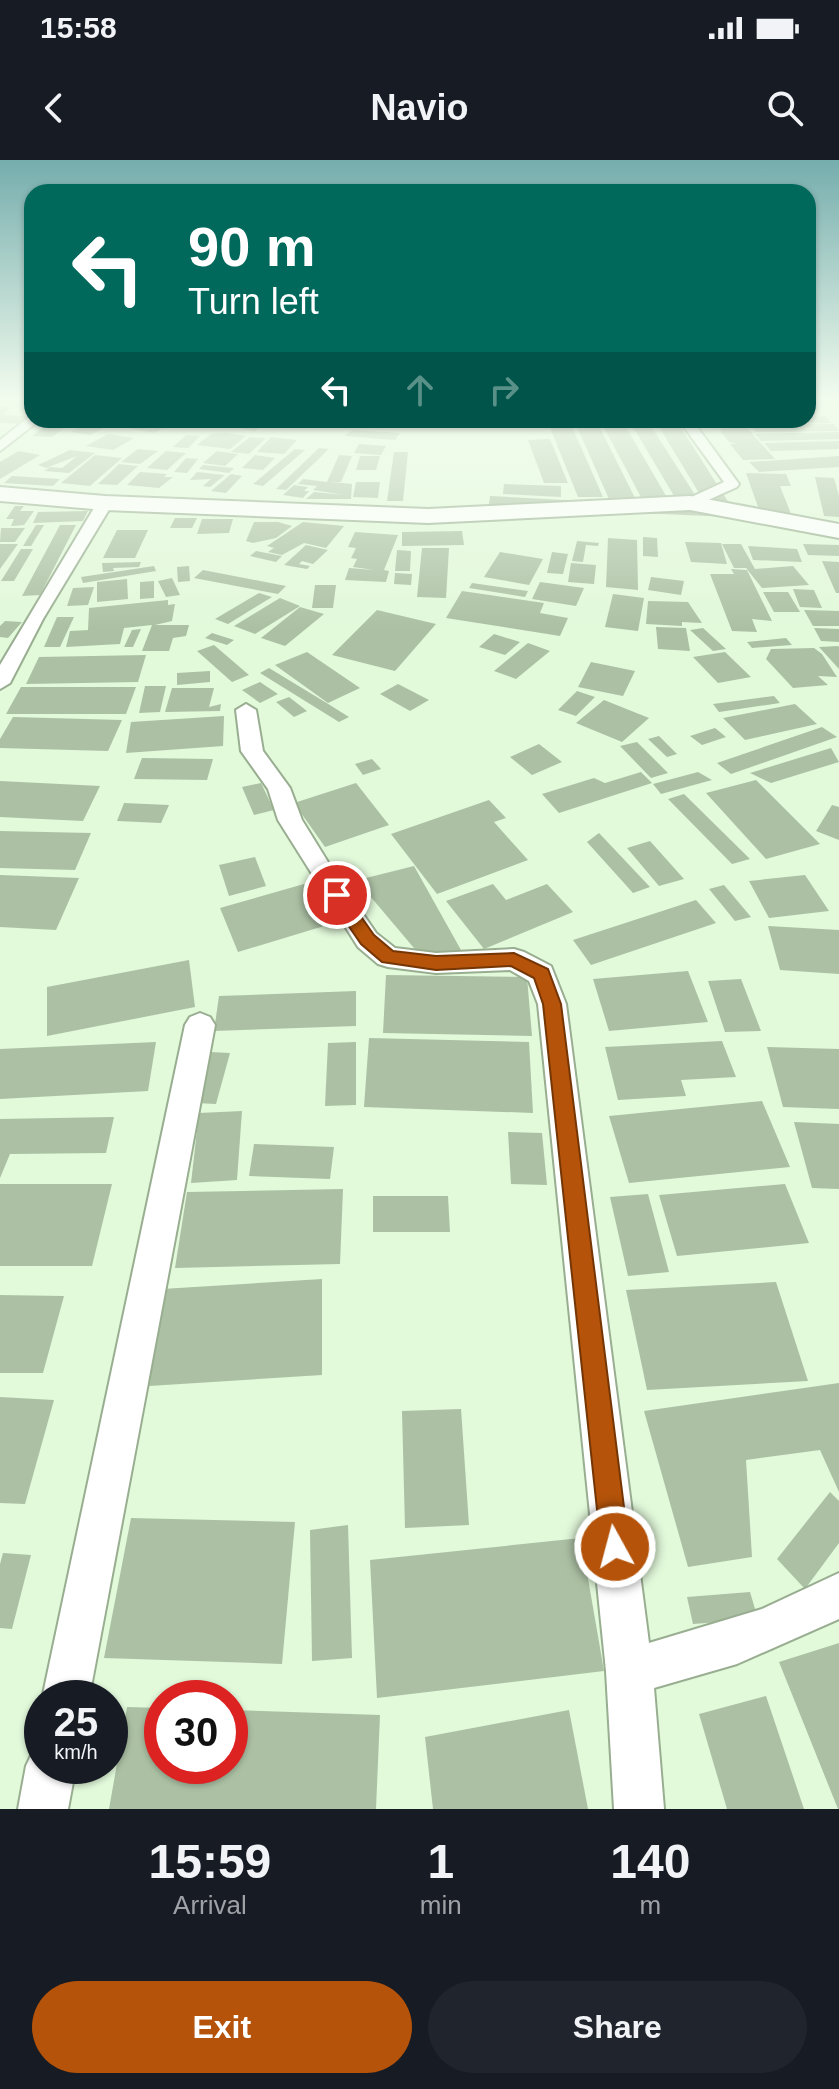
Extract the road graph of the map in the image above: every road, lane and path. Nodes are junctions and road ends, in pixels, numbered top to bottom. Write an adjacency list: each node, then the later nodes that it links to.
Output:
1 (725, 474): 4 (street)
2 (0, 494): 3 (main road)
3 (105, 503): 4 (main road); 6 (street)
4 (690, 503): 5 (main road)
5 (839, 531)
6 (0, 683)
7 (246, 710): 10 (street)
8 (200, 1025): 11 (street)
9 (839, 1595): 10 (street)
10 (629, 1671): 14 (street)
11 (69, 1680)
12 (48, 1784): 13 (street)
13 (43, 1809)
14 (639, 1809)

